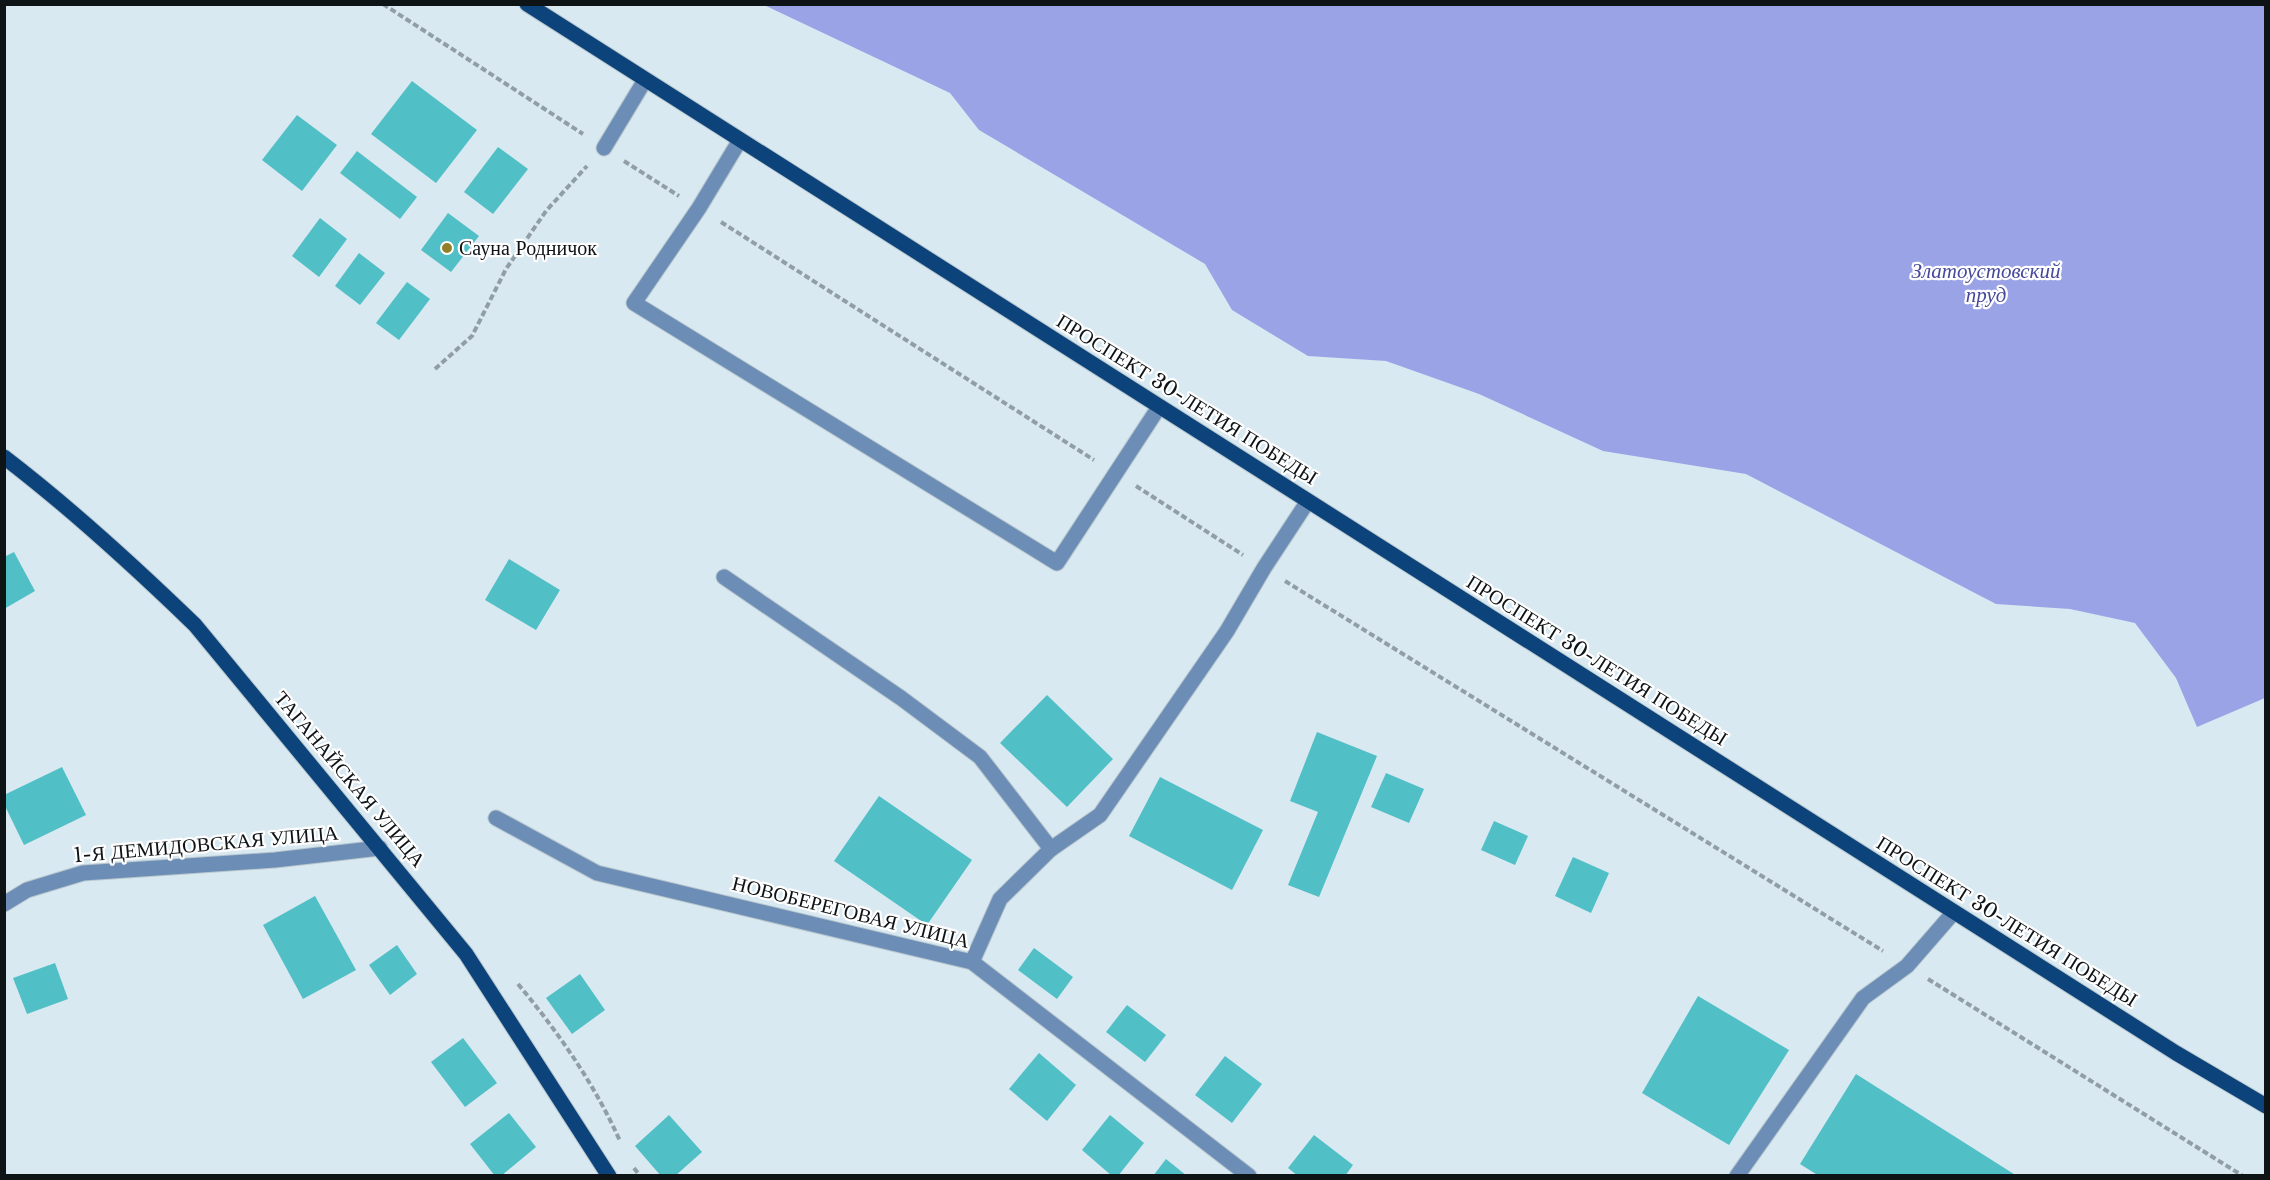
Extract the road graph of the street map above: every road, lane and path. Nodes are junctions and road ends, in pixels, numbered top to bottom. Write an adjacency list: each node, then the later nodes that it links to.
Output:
1 (383, 4): 5 (path)
2 (527, 4): 3 (main road, ПРОСПЕКТ 30-ЛЕТИЯ ПОБЕДЫ)
3 (645, 80): 4 (main road, ПРОСПЕКТ 30-ЛЕТИЯ ПОБЕДЫ); 5 (street)
4 (740, 140): 6 (street); 8 (main road, ПРОСПЕКТ 30-ЛЕТИЯ ПОБЕДЫ)
5 (604, 148): 6 (path); 7 (path)
6 (699, 208): 10 (path); 10 (street)
7 (435, 369)
8 (1159, 407): 10 (street); 11 (main road, ПРОСПЕКТ 30-ЛЕТИЯ ПОБЕДЫ)
9 (4, 457): 15 (main road, ТАГАНАЙСКАЯ УЛИЦА)
10 (1116, 474): 12 (path)
11 (1308, 501): 12 (street); 18 (main road, ПРОСПЕКТ 30-ЛЕТИЯ ПОБЕДЫ)
12 (1264, 568): 16 (street); 20 (path)
13 (724, 577): 16 (street)
14 (496, 818): 19 (street, НОВОБЕРЕГОВАЯ УЛИЦА)
15 (380, 848): 17 (street, 1-Я ДЕМИДОВСКАЯ УЛИЦА); 22 (main road, ТАГАНАЙСКАЯ УЛИЦА)
16 (1051, 849): 19 (street)
17 (4, 904)
18 (1954, 912): 20 (street); 21 (main road, ПРОСПЕКТ 30-ЛЕТИЯ ПОБЕДЫ)
19 (972, 962): 23 (street, НОВОБЕРЕГОВАЯ УЛИЦА)
20 (1907, 966): 24 (street); 25 (path)
21 (2265, 1106)
22 (609, 1176)
23 (1249, 1176)
24 (1737, 1176)
25 (2243, 1176)

